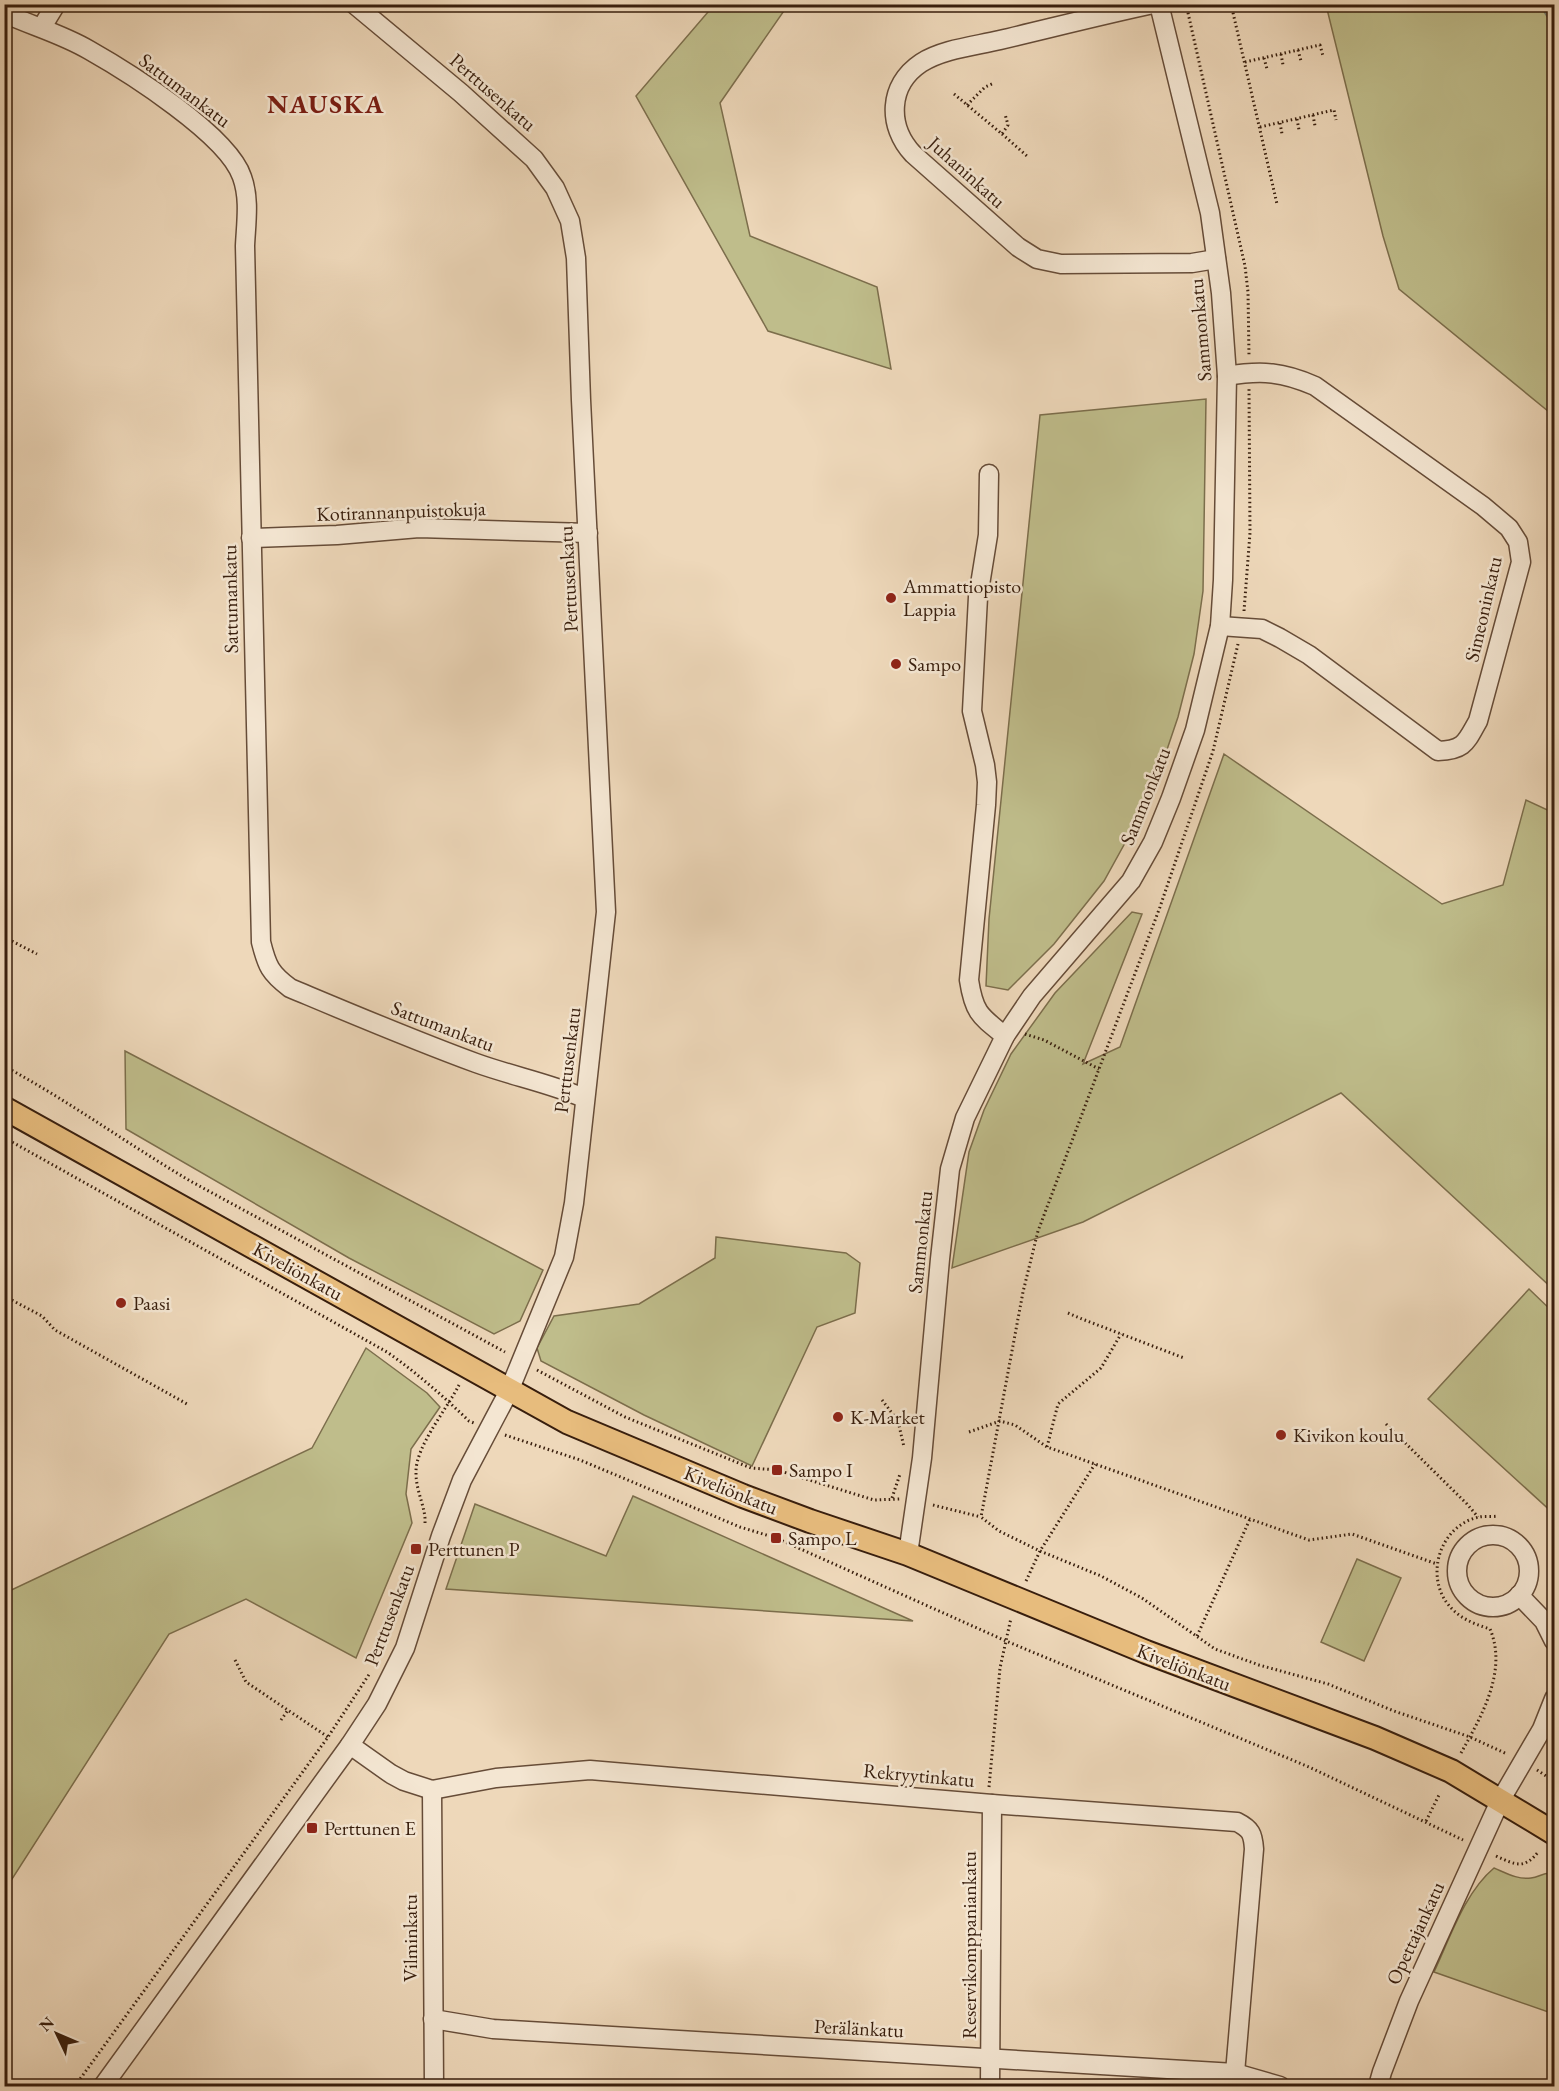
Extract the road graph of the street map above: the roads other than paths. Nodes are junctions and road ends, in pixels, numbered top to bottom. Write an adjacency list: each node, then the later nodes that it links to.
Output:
1 (56, 4): 6 (street)
2 (354, 4): 10 (street, Perttusenkatu)
3 (1153, 4): 7 (street, Juhaninkatu)
4 (1159, 4): 7 (street, Sammonkatu)
5 (4, 13): 6 (street, Sattumankatu)
6 (42, 27): 11 (street, Sattumankatu)
7 (1216, 259): 8 (street, Sammonkatu)
8 (1227, 376): 12 (street, Sammonkatu); 12 (street, Simeoninkatu)
9 (989, 474): 13 (street)
10 (588, 533): 11 (street, Kotirannanpuistokuja); 14 (street, Perttusenkatu)
11 (251, 538): 14 (street, Sattumankatu)
12 (1220, 626): 13 (street, Sammonkatu)
13 (1007, 1033): 17 (street, Sammonkatu)
14 (585, 1098): 16 (street, Perttusenkatu)
15 (4, 1108): 16 (main road, Kiveliönkatu)
16 (509, 1391): 17 (main road, Kiveliönkatu); 21 (street, Perttusenkatu)
17 (908, 1554): 23 (main road, Kiveliönkatu)
18 (1519, 1595): 19 (street)
19 (1554, 1641)
20 (1554, 1699): 23 (street, Opettajankatu)
21 (350, 1745): 22 (street, Rekryytinkatu); 29 (street, Perttusenkatu)
22 (432, 1790): 24 (street, Rekryytinkatu); 26 (street, Vilminkatu)
23 (1500, 1801): 25 (main road, Kiveliönkatu); 33 (street, Opettajankatu)
24 (990, 1804): 27 (street, Reservikomppaniankatu); 28 (street, Rekryytinkatu)
25 (1554, 1833)
26 (433, 2019): 27 (street, Perälänkatu); 30 (street, Vilminkatu)
27 (992, 2059): 28 (street, Perälänkatu); 31 (street, Reservikomppaniankatu)
28 (1235, 2073): 32 (street, Perälänkatu)
29 (103, 2086)
30 (434, 2086)
31 (990, 2086)
32 (1280, 2086)
33 (1378, 2086)

